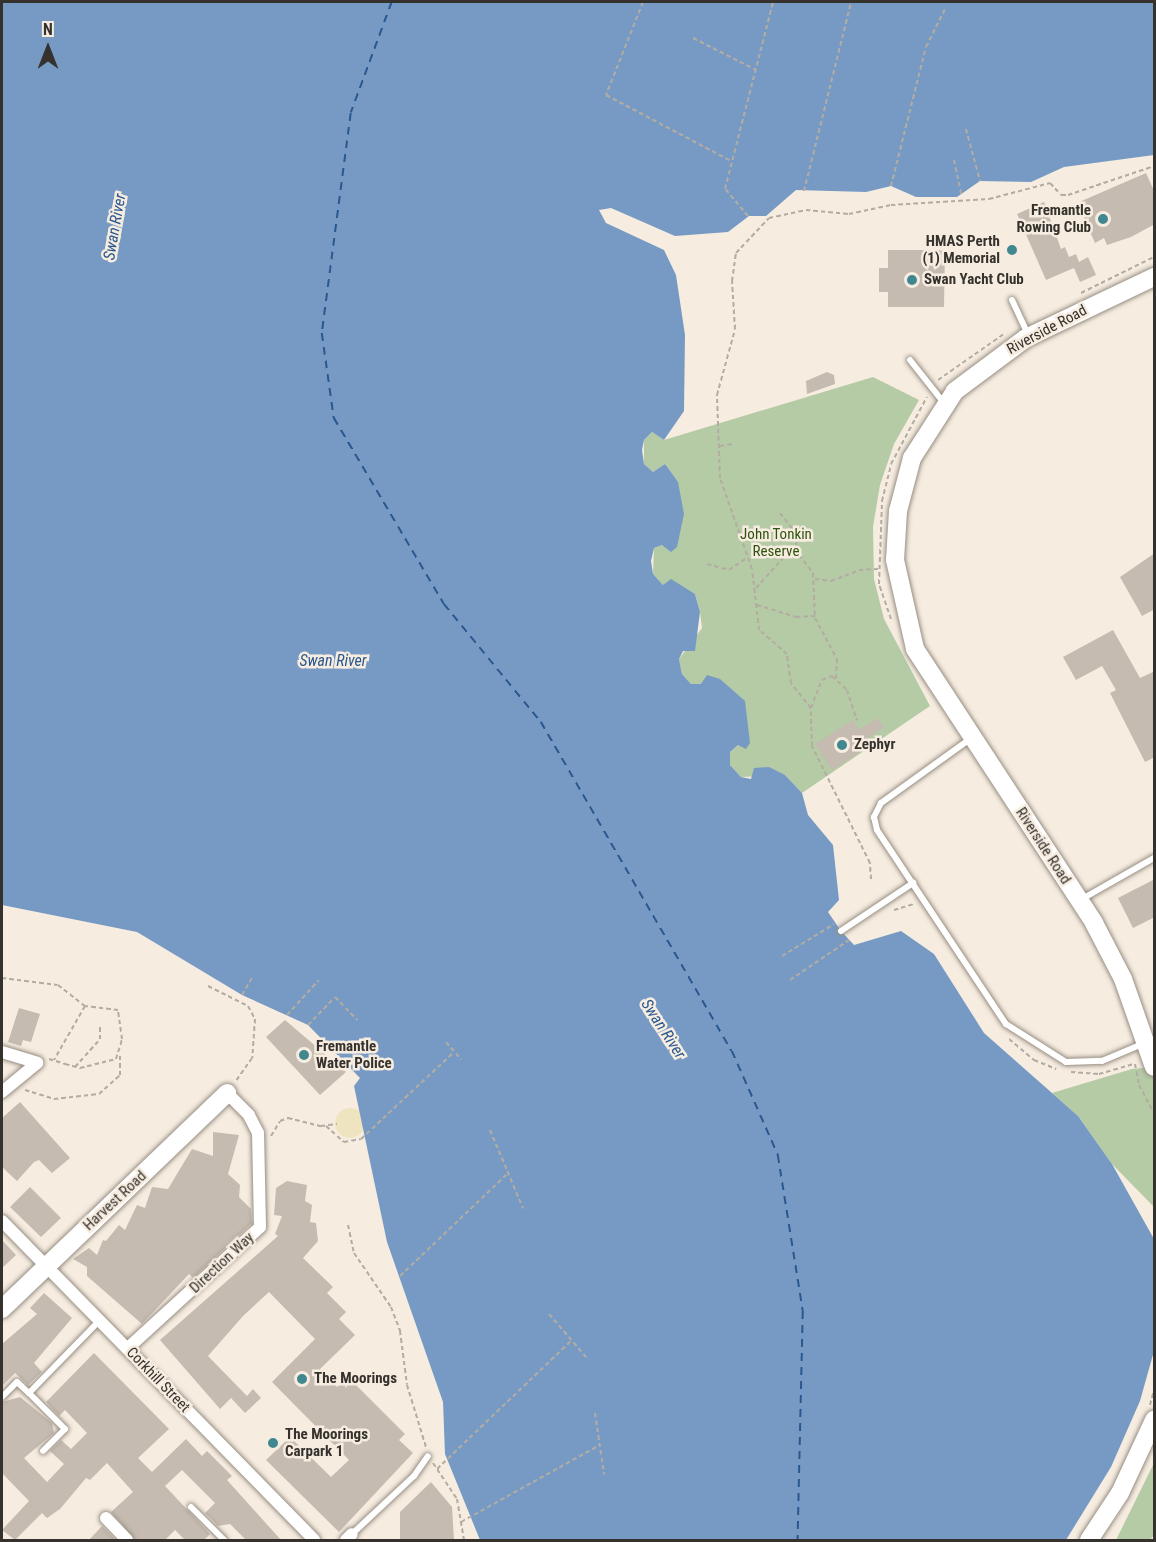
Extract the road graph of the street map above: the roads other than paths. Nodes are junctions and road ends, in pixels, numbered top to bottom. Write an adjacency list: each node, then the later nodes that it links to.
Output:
1 (1155, 277): 3 (street, Riverside Road)
2 (1012, 300): 3 (lane)
3 (1026, 330): 5 (street, Riverside Road)
4 (910, 360): 5 (lane)
5 (944, 404): 6 (street, Riverside Road)
6 (976, 736): 8 (lane); 9 (street, Riverside Road)
7 (1155, 858): 9 (lane)
8 (913, 883): 10 (lane); 11 (lane)
9 (1084, 898): 11 (street, Riverside Road)
10 (841, 931)
11 (1149, 1040): 13 (street, Riverside Road)
12 (2, 1052): 14 (street)
13 (1155, 1067)
14 (6, 1088)
15 (227, 1093): 17 (street, Harvest Road); 20 (street, Direction Way)
16 (2, 1221): 17 (street, Corkhill Street)
17 (45, 1266): 18 (street, Harvest Road); 19 (street, Corkhill Street)
18 (2, 1309)
19 (100, 1320): 20 (street, Corkhill Street); 21 (lane)
20 (128, 1348): 32 (street, Corkhill Street)
21 (29, 1393): 22 (lane); 25 (lane)
22 (2, 1397)
23 (1155, 1420): 33 (street)
24 (1155, 1441): 34 (street)
25 (43, 1451)
26 (428, 1456): 29 (lane)
27 (191, 1507): 31 (lane)
28 (106, 1518): 30 (street)
29 (349, 1537)
30 (127, 1540)
31 (224, 1540)
32 (314, 1540)
33 (1089, 1540)
34 (1098, 1540)

